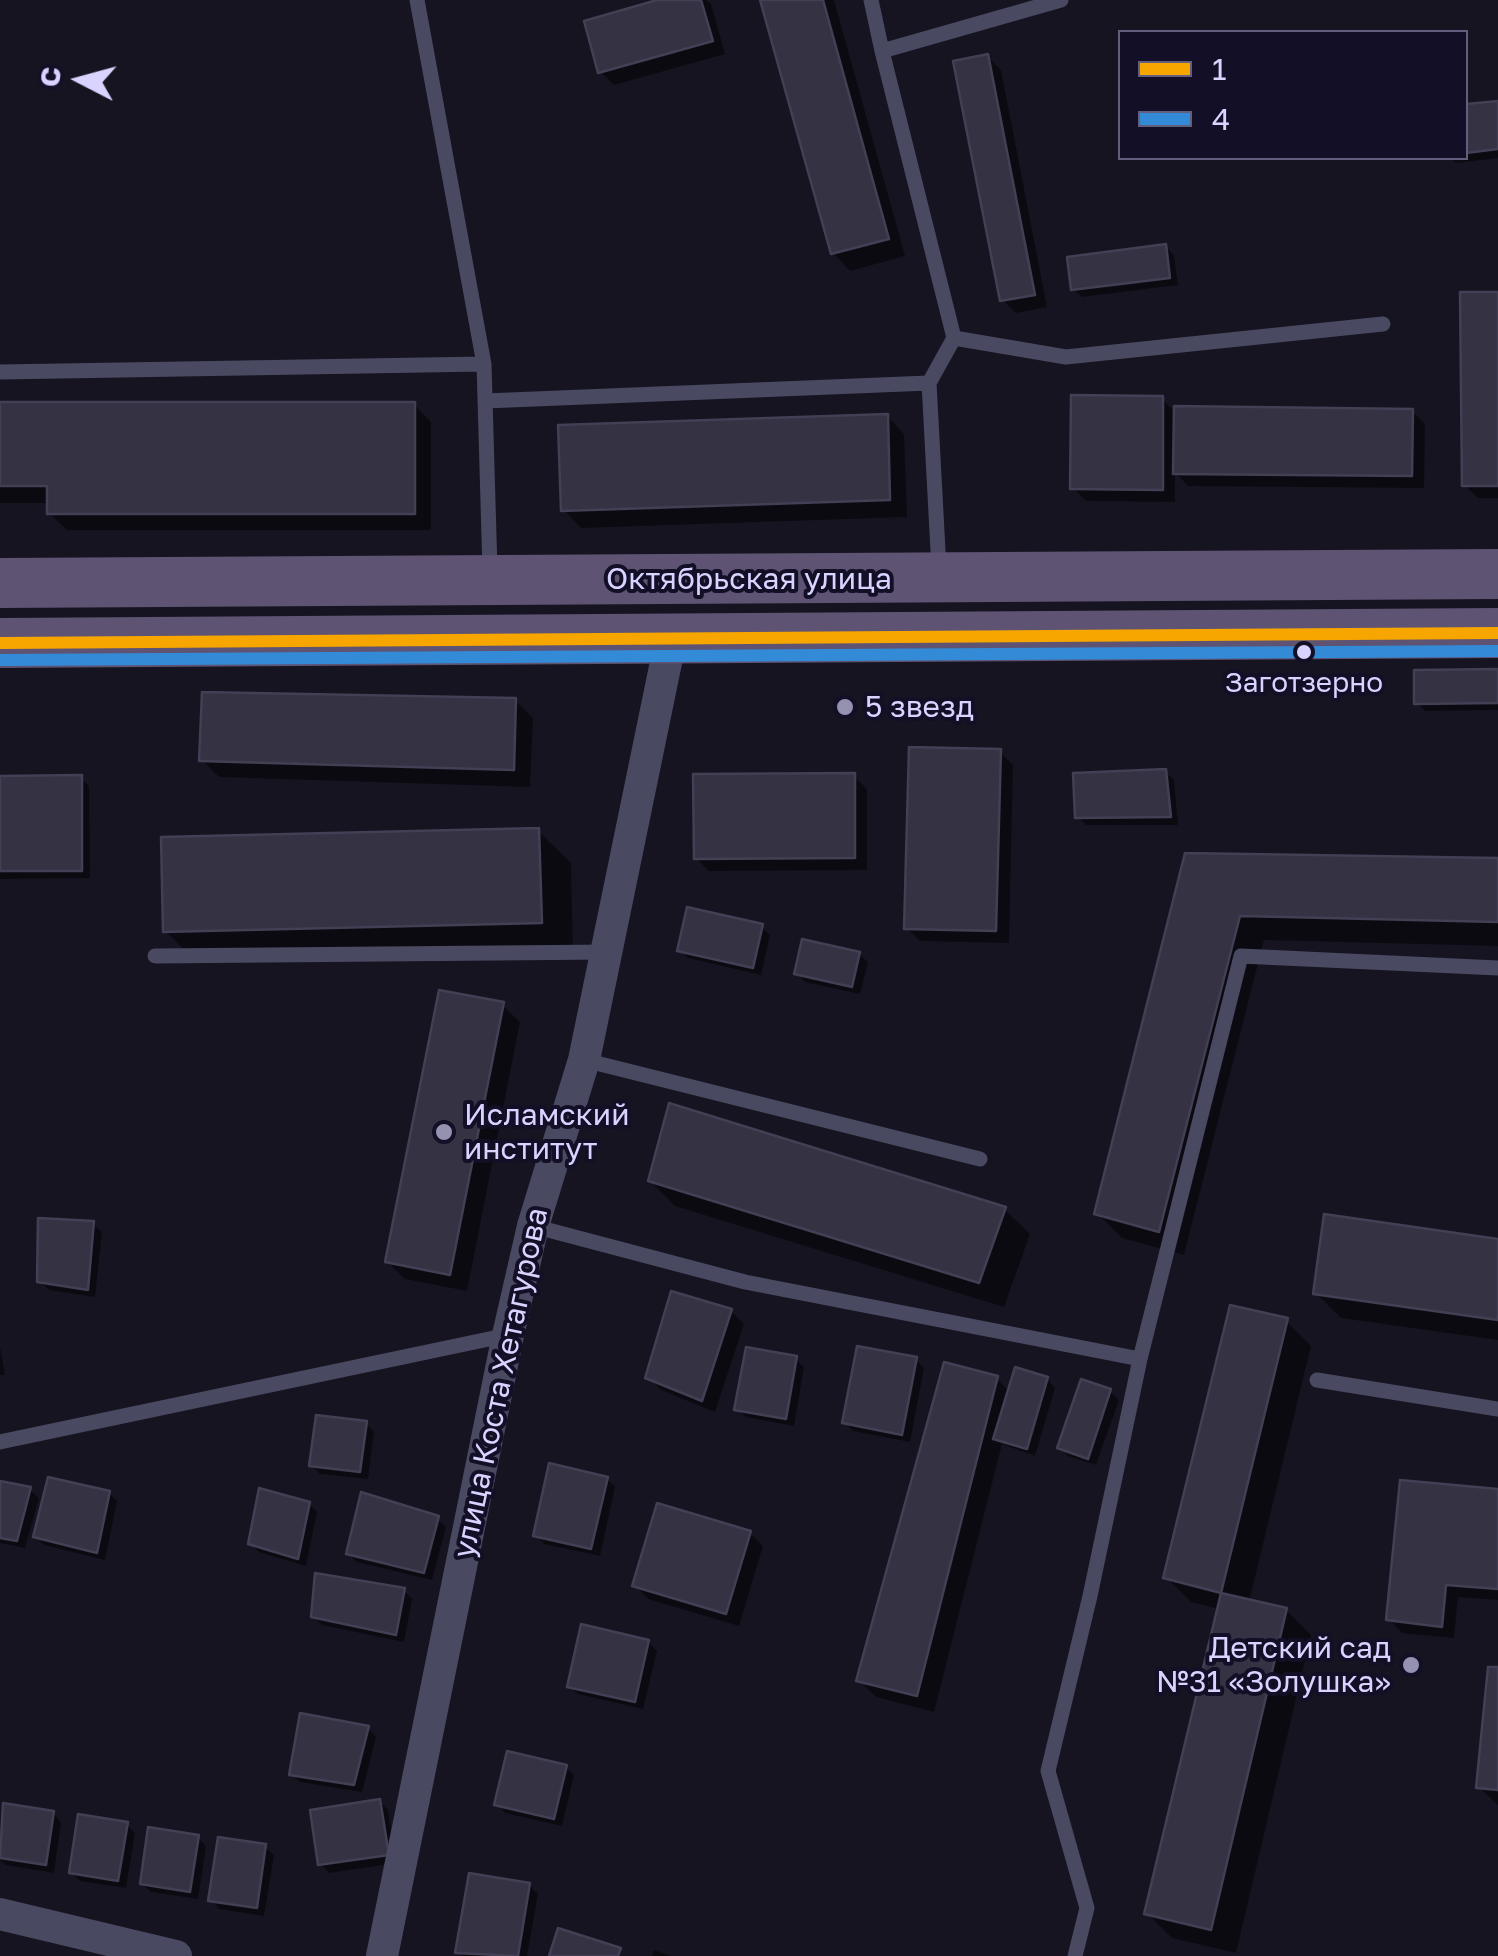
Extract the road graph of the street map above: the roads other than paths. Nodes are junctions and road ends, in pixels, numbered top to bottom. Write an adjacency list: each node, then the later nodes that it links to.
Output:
1 (417, 0): 7 (lane)
2 (871, 0): 4 (lane)
3 (1061, 0): 4 (lane)
4 (882, 51): 6 (lane)
5 (1383, 324): 6 (lane)
6 (954, 338): 9 (lane)
7 (484, 364): 8 (lane); 10 (lane)
8 (0, 372)
9 (928, 383): 10 (lane); 12 (lane)
10 (485, 402): 13 (lane)
11 (1498, 574): 12 (main road, Октябрьская улица)
12 (939, 578): 13 (main road, Октябрьская улица)
13 (490, 580): 14 (main road, Октябрьская улица)
14 (0, 584)
15 (1498, 632): 16 (main road, Октябрьская улица)
16 (671, 638): 17 (main road, Октябрьская улица); 18 (street, улица Коста Хетагурова)
17 (0, 643)
18 (609, 952): 19 (lane); 21 (street, улица Коста Хетагурова)
19 (155, 956)
20 (1498, 968): 25 (lane)
21 (584, 1060): 22 (lane); 23 (street, улица Коста Хетагурова)
22 (980, 1159)
23 (533, 1226): 24 (street, улица Коста Хетагурова); 25 (lane)
24 (508, 1335): 28 (lane); 31 (street, улица Коста Хетагурова)
25 (1140, 1359): 32 (lane)
26 (1317, 1380): 27 (lane)
27 (1498, 1409)
28 (0, 1442)
29 (0, 1914): 30 (street)
30 (176, 1956)
31 (382, 1956)
32 (1075, 1956)

